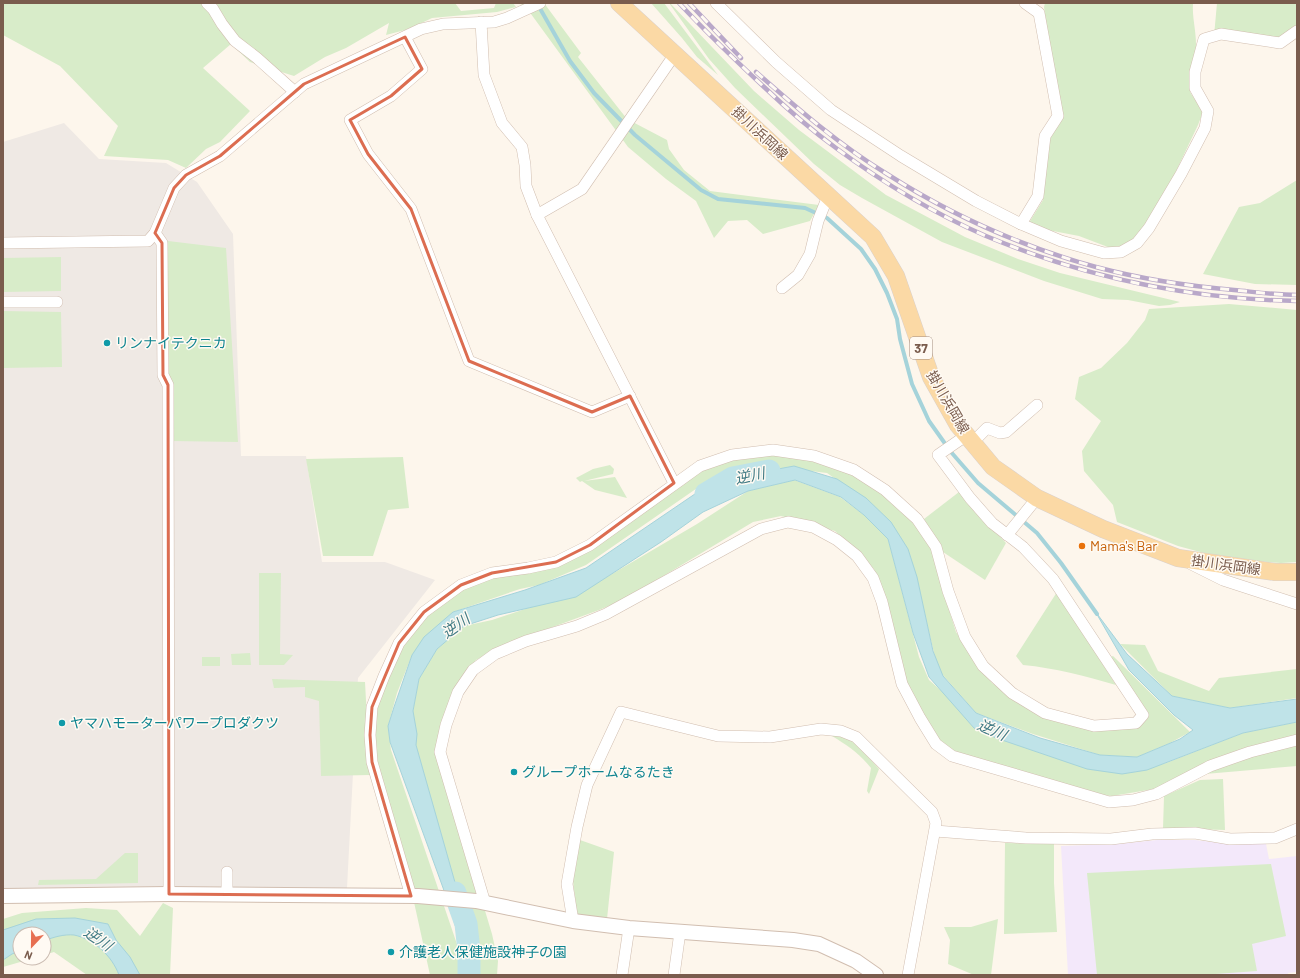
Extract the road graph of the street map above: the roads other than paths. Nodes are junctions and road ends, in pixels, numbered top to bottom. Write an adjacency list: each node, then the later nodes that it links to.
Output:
1 (207, 3): 10 (street)
2 (540, 3): 6 (street)
3 (619, 3): 9 (main road, 掛川浜岡線 / 37)
4 (716, 3): 13 (street)
5 (1025, 3): 13 (street)
6 (480, 22): 8 (street); 12 (street)
7 (1297, 31): 13 (street)
8 (405, 37): 10 (street); 19 (street)
9 (675, 54): 11 (main road, 掛川浜岡線 / 37); 12 (street)
10 (295, 92): 14 (street)
11 (826, 201): 16 (street); 21 (main road, 掛川浜岡線 / 37)
12 (536, 215): 19 (street)
13 (1021, 224)
14 (155, 233): 15 (street); 32 (street)
15 (3, 243)
16 (782, 288)
17 (3, 302): 18 (street)
18 (57, 302)
19 (630, 396): 22 (street)
20 (1037, 405): 21 (street)
21 (965, 440): 23 (main road, 掛川浜岡線 / 37); 24 (street)
22 (674, 483): 24 (street); 35 (street)
23 (1032, 504): 24 (street); 25 (main road, 掛川浜岡線 / 37)
24 (1010, 531)
25 (1178, 558): 26 (main road, 掛川浜岡線 / 37); 27 (street)
26 (1297, 572)
27 (1297, 604)
28 (1297, 740): 36 (street)
29 (1297, 829): 30 (street)
30 (935, 831): 37 (street); 43 (street)
31 (227, 872): 33 (street)
32 (169, 894): 33 (street); 34 (street)
33 (227, 894): 35 (street)
34 (3, 896)
35 (414, 896): 36 (street)
36 (480, 902): 37 (street)
37 (573, 921): 38 (street)
38 (629, 928): 39 (street); 40 (street)
39 (680, 932): 41 (street); 42 (street)
40 (622, 975)
41 (674, 975)
42 (876, 975)
43 (908, 975)

